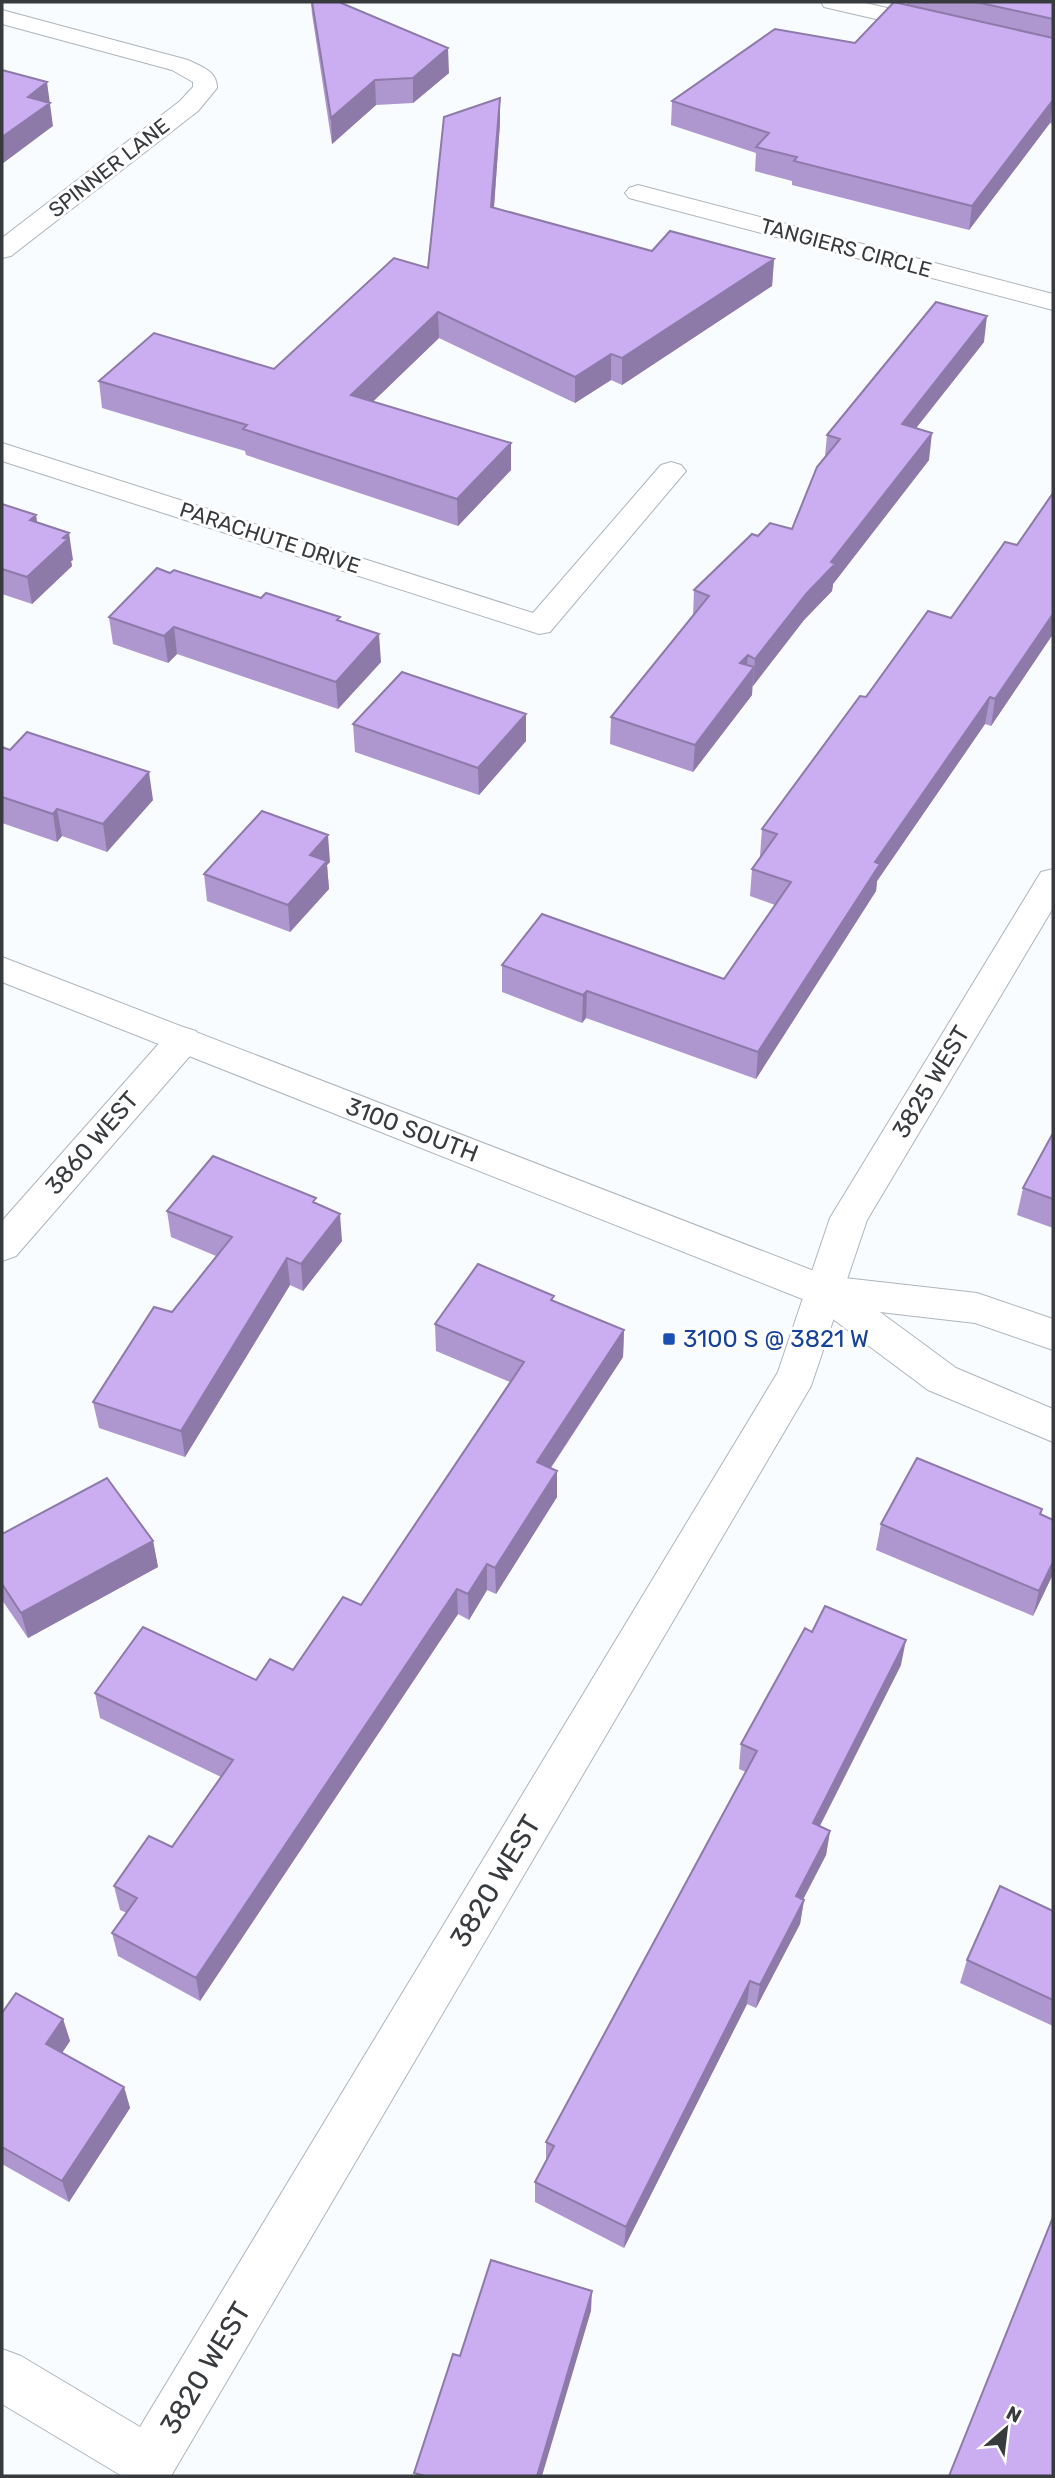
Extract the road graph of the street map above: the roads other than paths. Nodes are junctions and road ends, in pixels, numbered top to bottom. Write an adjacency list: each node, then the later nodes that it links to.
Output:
1 (832, 2): 3 (street)
2 (2, 17): 5 (street, SPINNER LANE)
3 (949, 29)
4 (638, 193): 6 (street, TANGIERS CIRCLE)
5 (2, 250)
6 (1053, 302)
7 (2, 452): 8 (street, PARACHUTE DRIVE)
8 (671, 471)
9 (1053, 880): 13 (street, 3825 WEST)
10 (2, 969): 11 (street, 3100 SOUTH)
11 (183, 1040): 12 (street, 3860 WEST); 13 (street, 3100 SOUTH)
12 (2, 1246)
13 (823, 1291): 14 (street, 3100 SOUTH); 15 (street, 3100 SOUTH); 16 (street, 3820 WEST)
14 (1053, 1335)
15 (1053, 1426)
16 (2, 2375)

